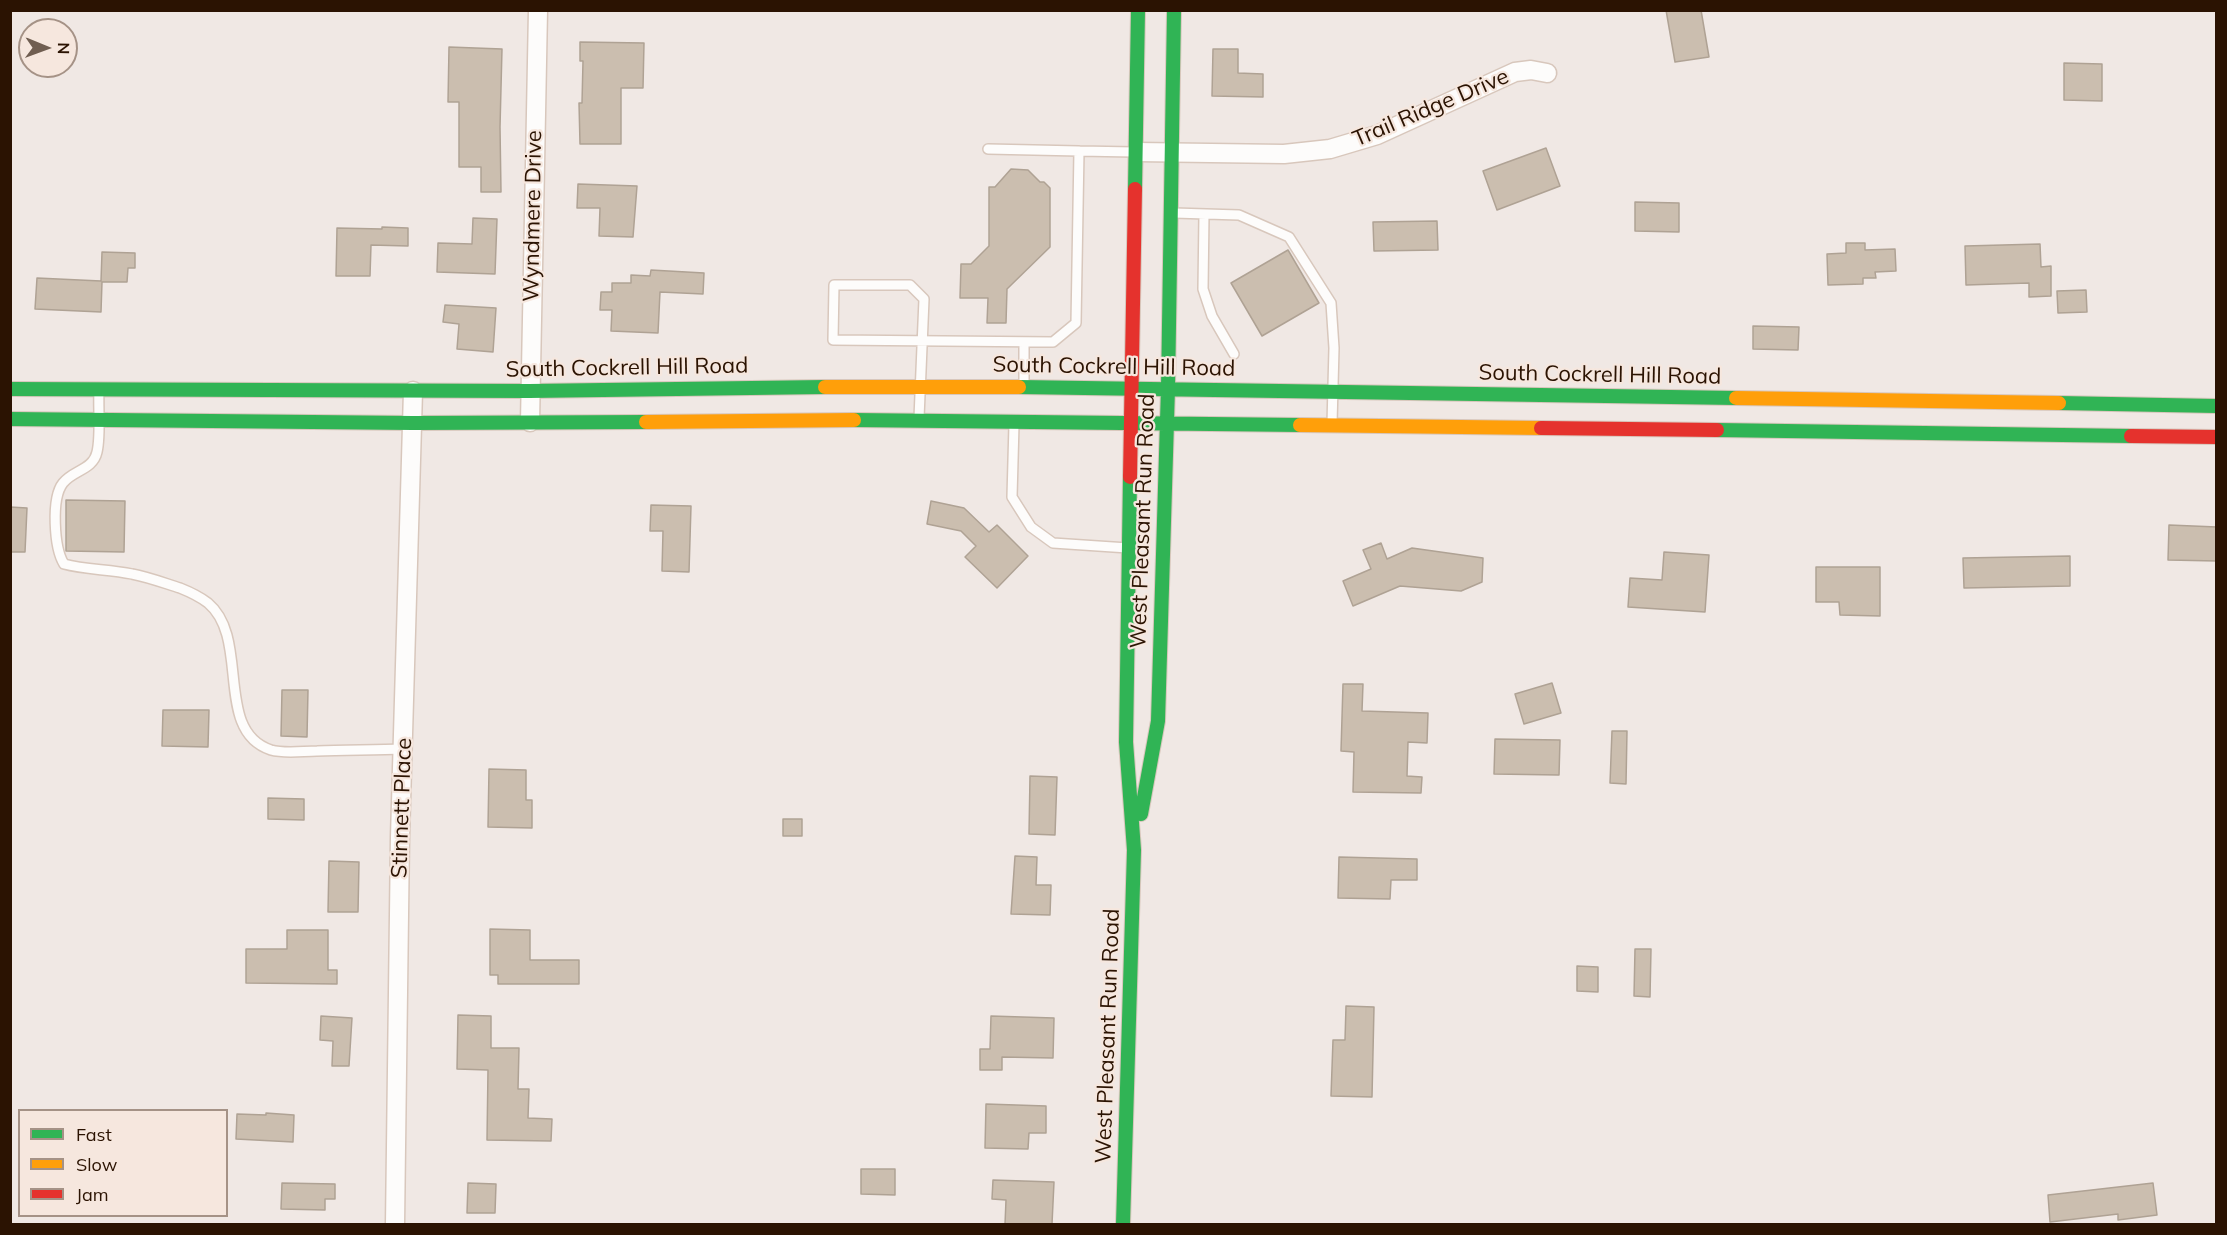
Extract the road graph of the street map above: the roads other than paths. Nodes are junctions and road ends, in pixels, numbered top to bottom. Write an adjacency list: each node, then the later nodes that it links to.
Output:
1 (538, 10): 21 (street, Wyndmere Drive)
2 (1138, 10): 7 (main road, West Pleasant Run Road)
3 (1174, 10): 8 (main road, West Pleasant Run Road)
4 (1547, 73): 8 (street, Trail Ridge Drive)
5 (988, 149): 6 (lane)
6 (1079, 151): 7 (lane); 12 (lane)
7 (1137, 152): 8 (street, Trail Ridge Drive); 16 (main road, West Pleasant Run Road)
8 (1172, 152): 9 (main road, West Pleasant Run Road)
9 (1171, 213): 10 (lane); 17 (main road, West Pleasant Run Road)
10 (1204, 214): 13 (lane); 22 (lane)
11 (924, 341): 11 (lane); 12 (lane); 14 (lane)
12 (1024, 342): 15 (lane)
13 (1234, 354)
14 (921, 386): 15 (main road, South Cockrell Hill Road); 21 (main road, South Cockrell Hill Road); 26 (lane)
15 (1024, 387): 16 (main road, South Cockrell Hill Road)
16 (1131, 388): 17 (main road, South Cockrell Hill Road); 30 (main road, West Pleasant Run Road)
17 (1168, 388): 22 (main road, South Cockrell Hill Road); 31 (main road, West Pleasant Run Road)
18 (10, 389): 19 (main road, South Cockrell Hill Road)
19 (99, 389): 20 (main road, South Cockrell Hill Road); 25 (lane)
20 (413, 391): 21 (main road, South Cockrell Hill Road); 29 (street, Stinnett Place)
21 (530, 392): 27 (street, Wyndmere Drive)
22 (1333, 392): 23 (main road, South Cockrell Hill Road); 32 (lane)
23 (2217, 406)
24 (10, 419): 25 (main road)
25 (98, 420): 29 (main road); 35 (lane)
26 (919, 420): 27 (main road); 28 (main road)
27 (530, 422): 29 (main road)
28 (1014, 422): 30 (main road); 34 (lane)
29 (413, 423): 35 (street, Stinnett Place)
30 (1130, 423): 31 (main road); 34 (main road, West Pleasant Run Road)
31 (1166, 424): 32 (main road); 36 (main road, West Pleasant Run Road)
32 (1332, 425): 33 (main road)
33 (2217, 437)
34 (1128, 549): 36 (main road, West Pleasant Run Road)
35 (403, 749): 37 (street, Stinnett Place)
36 (1134, 850): 38 (main road, West Pleasant Run Road)
37 (395, 1224)
38 (1124, 1224)

